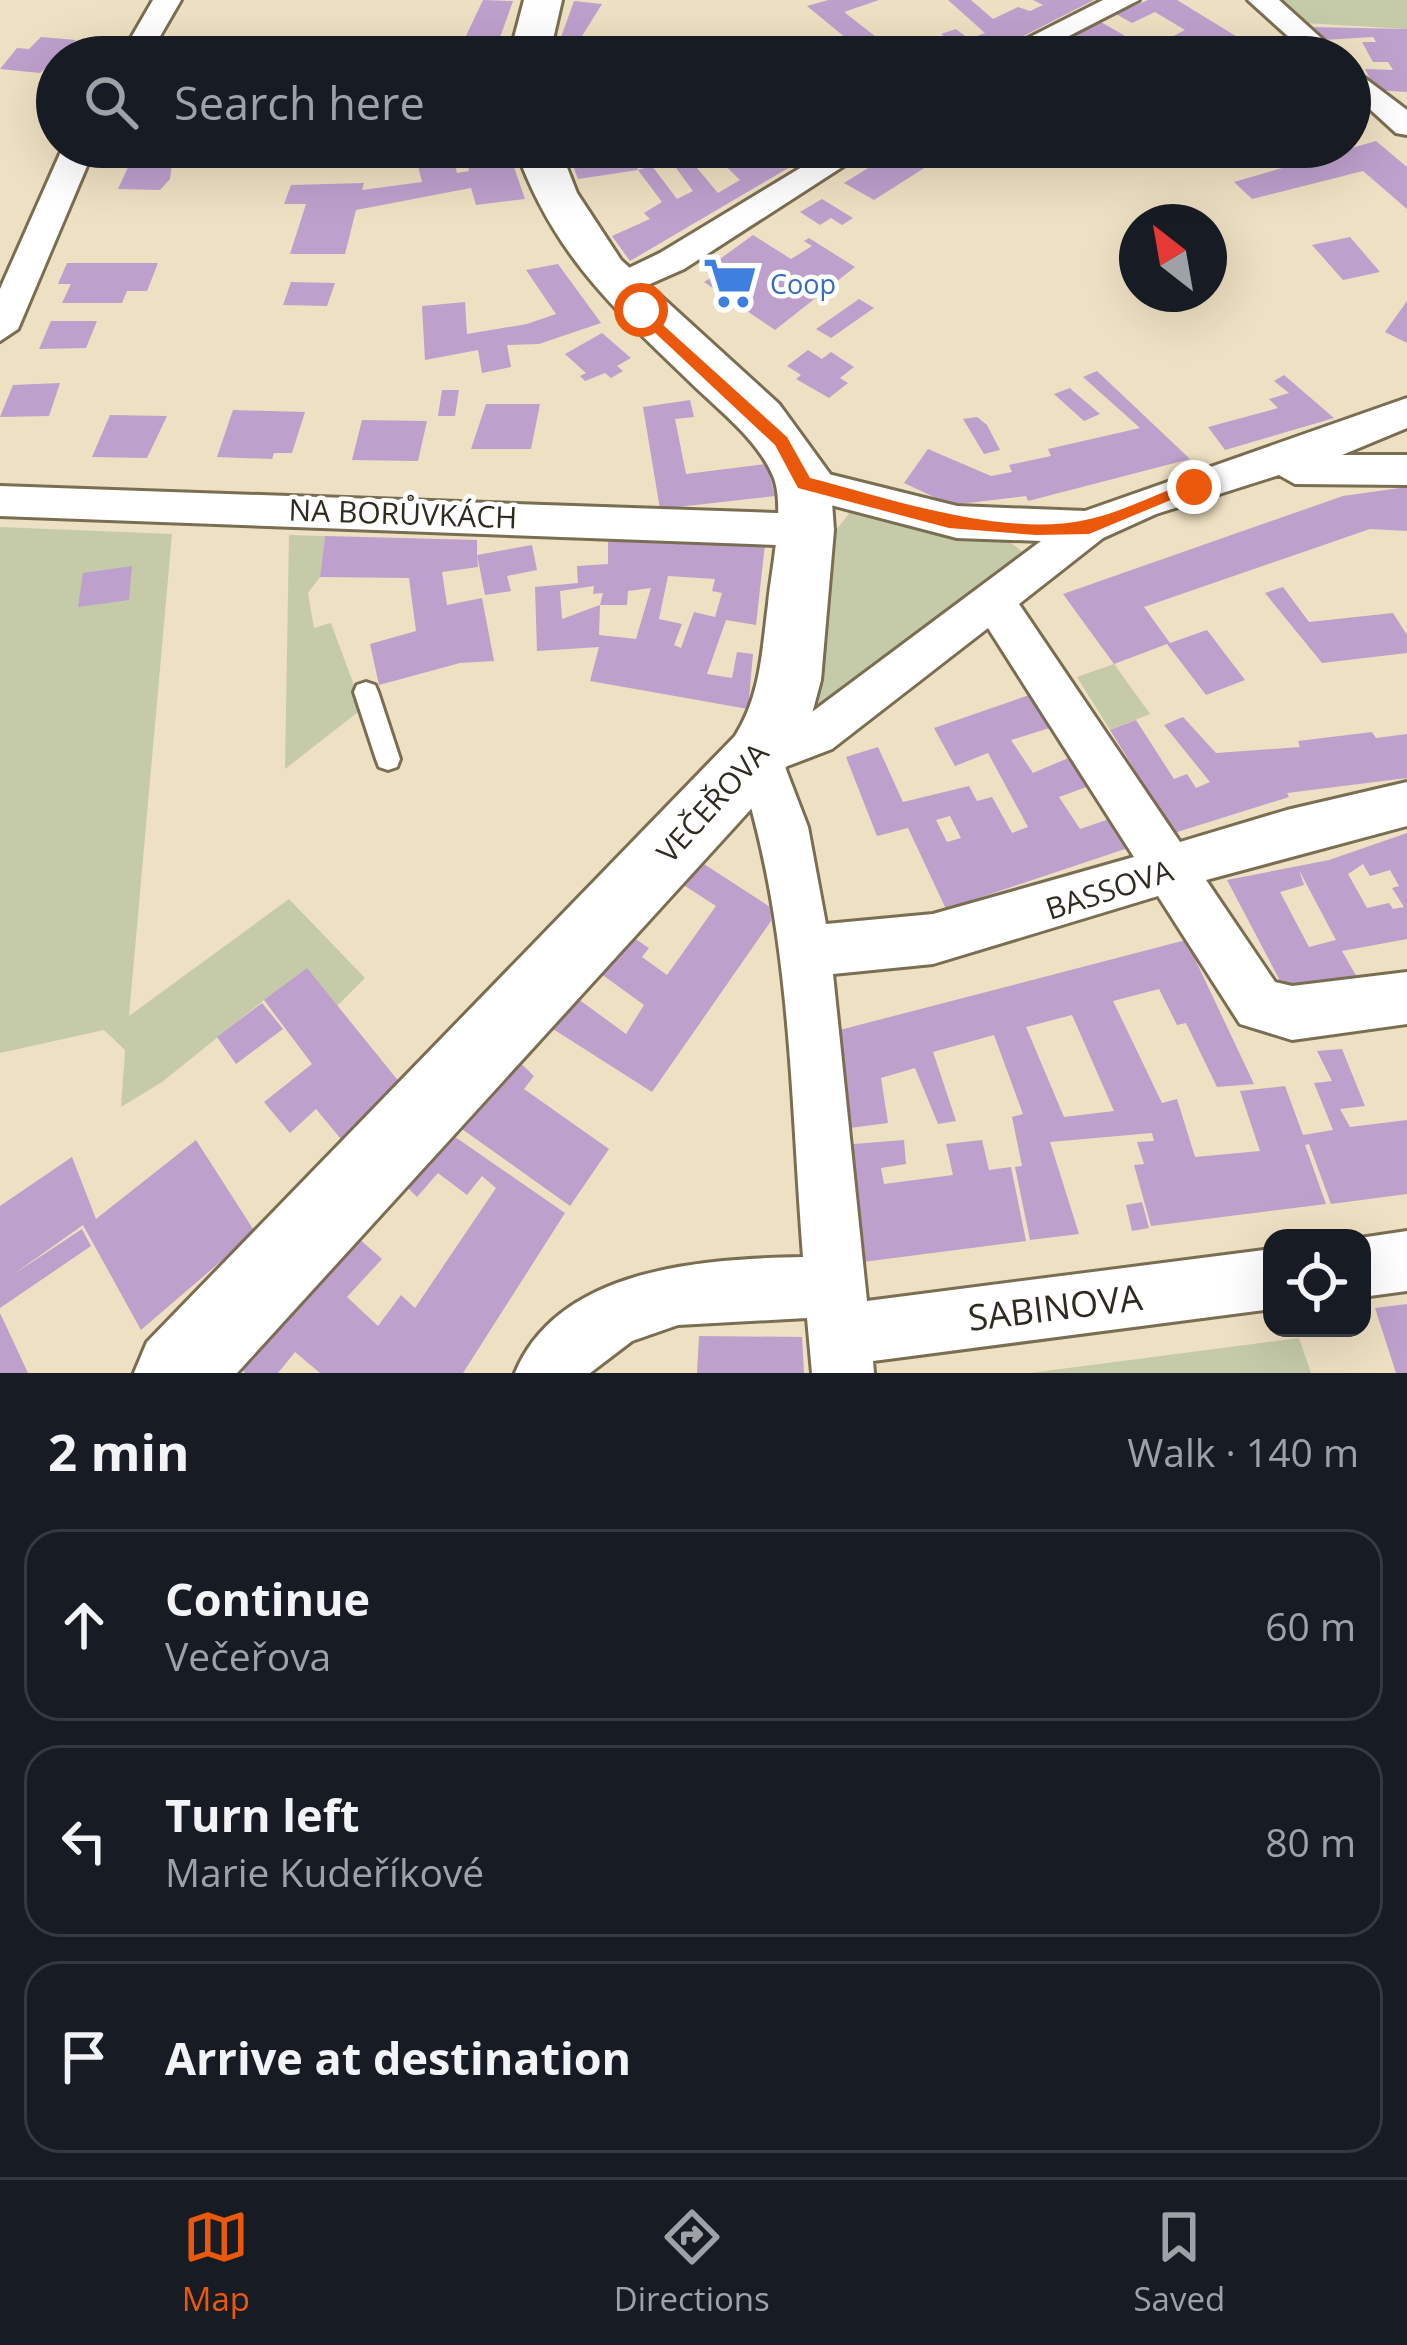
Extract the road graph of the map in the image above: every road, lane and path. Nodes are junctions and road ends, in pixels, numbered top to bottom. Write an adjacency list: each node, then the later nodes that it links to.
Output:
1 (167, 0): 5 (street)
2 (542, 0): 6 (street)
3 (1125, 0): 7 (street)
4 (1262, 0): 8 (street)
5 (146, 36)
6 (534, 36)
7 (1049, 36)
8 (1304, 36)
9 (1371, 94): 10 (street)
10 (1407, 126)
11 (70, 168): 15 (street)
12 (546, 168): 14 (street)
13 (823, 168): 14 (street)
14 (618, 287): 20 (street)
15 (0, 329)
16 (1407, 412): 17 (street)
17 (1275, 463): 18 (street); 21 (street)
18 (1407, 470)
19 (0, 501): 20 (street, NA BORŮVKÁCH)
20 (804, 506): 21 (street, NA BORŮVKÁCH); 24 (street, VEČEŘOVA)
21 (1089, 527): 22 (street)
22 (993, 601): 24 (street); 27 (street)
23 (366, 692): 25 (lane)
24 (758, 756): 28 (street); 34 (street, VEČEŘOVA)
25 (388, 759)
26 (1407, 804): 27 (street, BASSOVA)
27 (1167, 871): 28 (street, BASSOVA); 29 (street)
28 (805, 950): 33 (street)
29 (1407, 998)
30 (1407, 1261): 31 (street)
31 (1371, 1266)
32 (1263, 1280): 33 (street, SABINOVA)
33 (838, 1332): 35 (street)
34 (178, 1373)
35 (546, 1373)

